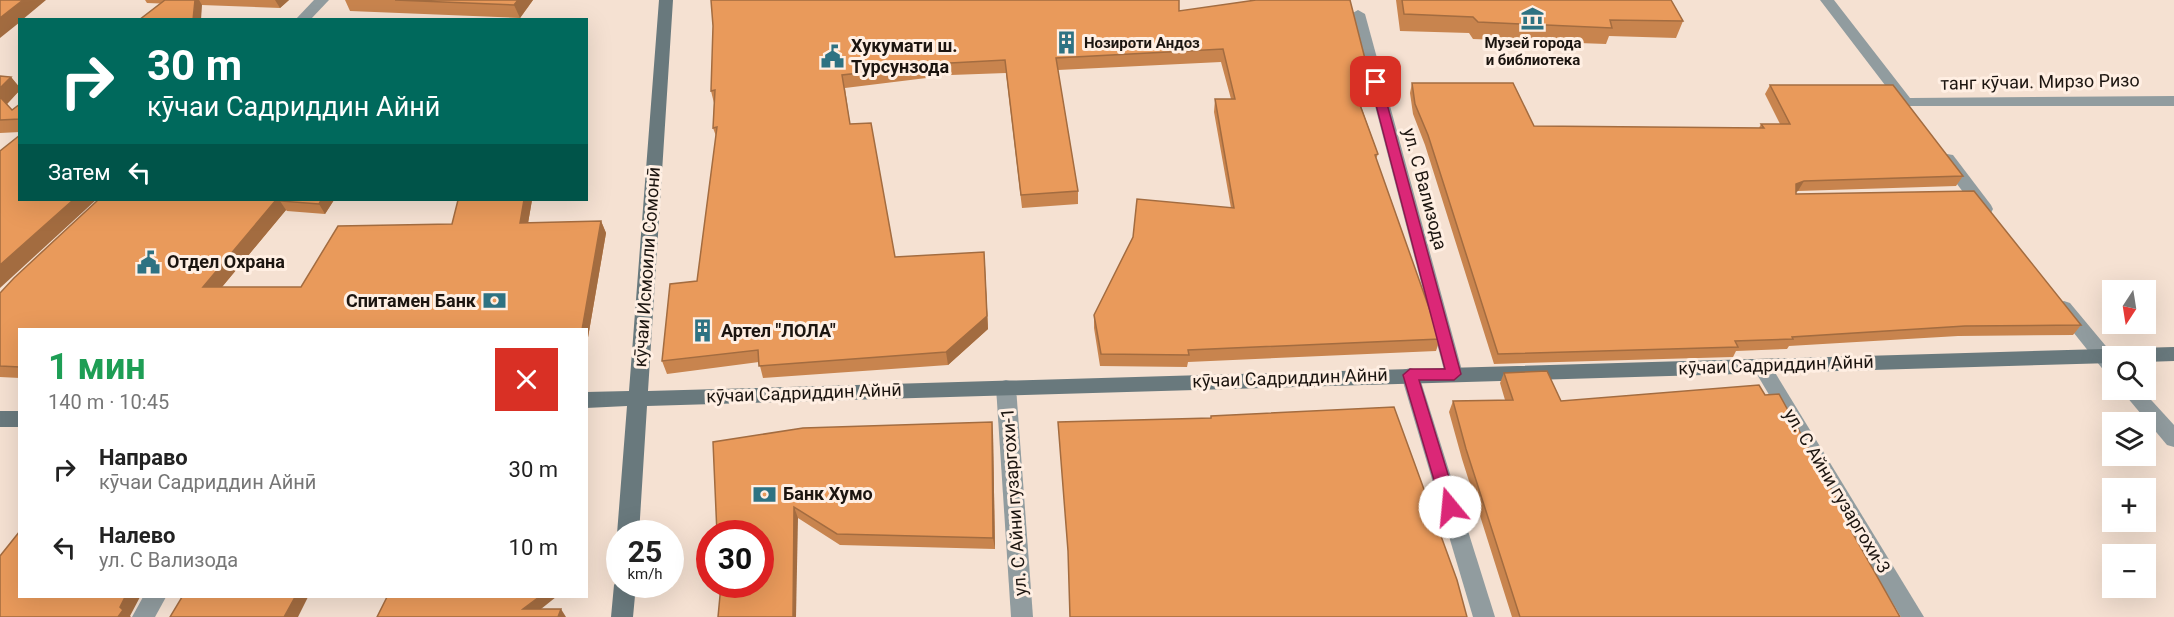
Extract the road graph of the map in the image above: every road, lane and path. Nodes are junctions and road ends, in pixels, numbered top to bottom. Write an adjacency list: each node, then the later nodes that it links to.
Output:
1 (322, 0): 5 (street)
2 (666, 0): 22 (street, кӯчаи Исмоили Сомонӣ)
3 (1827, 0): 7 (street)
4 (1358, 15): 19 (street, ул. С Вализода)
5 (304, 18)
6 (2174, 100): 7 (street, танг кӯчаи. Мирзо Ризо)
7 (1906, 103): 8 (street)
8 (1919, 121)
9 (1939, 148): 10 (street)
10 (1972, 193): 11 (street); 12 (street)
11 (1948, 194)
12 (1993, 220)
13 (2051, 292): 15 (street)
14 (2174, 354): 16 (street, кӯчаи Садриддин Айнӣ)
15 (2102, 356)
16 (2156, 356)
17 (2102, 362): 18 (street, кӯчаи Садриддин Айнӣ)
18 (1761, 366): 19 (street, кӯчаи Садриддин Айнӣ); 35 (street, ул. С Айни гузаргохи-3)
19 (1454, 374): 20 (street, кӯчаи Садриддин Айнӣ)
20 (1410, 375): 21 (street, кӯчаи Садриддин Айнӣ); 34 (street)
21 (1006, 387): 22 (street, кӯчаи Садриддин Айнӣ); 33 (street, ул. С Айни гузаргохи-1)
22 (638, 398): 23 (street, кӯчаи Садриддин Айнӣ); 28 (street, кӯчаи Исмоили Сомонӣ)
23 (588, 400)
24 (2141, 400): 27 (street)
25 (0, 419): 26 (street)
26 (18, 419)
27 (2174, 439)
28 (629, 520)
29 (154, 598): 31 (street)
30 (624, 598): 32 (street)
31 (143, 617)
32 (622, 617)
33 (1022, 617)
34 (1484, 617)
35 (1913, 617)

